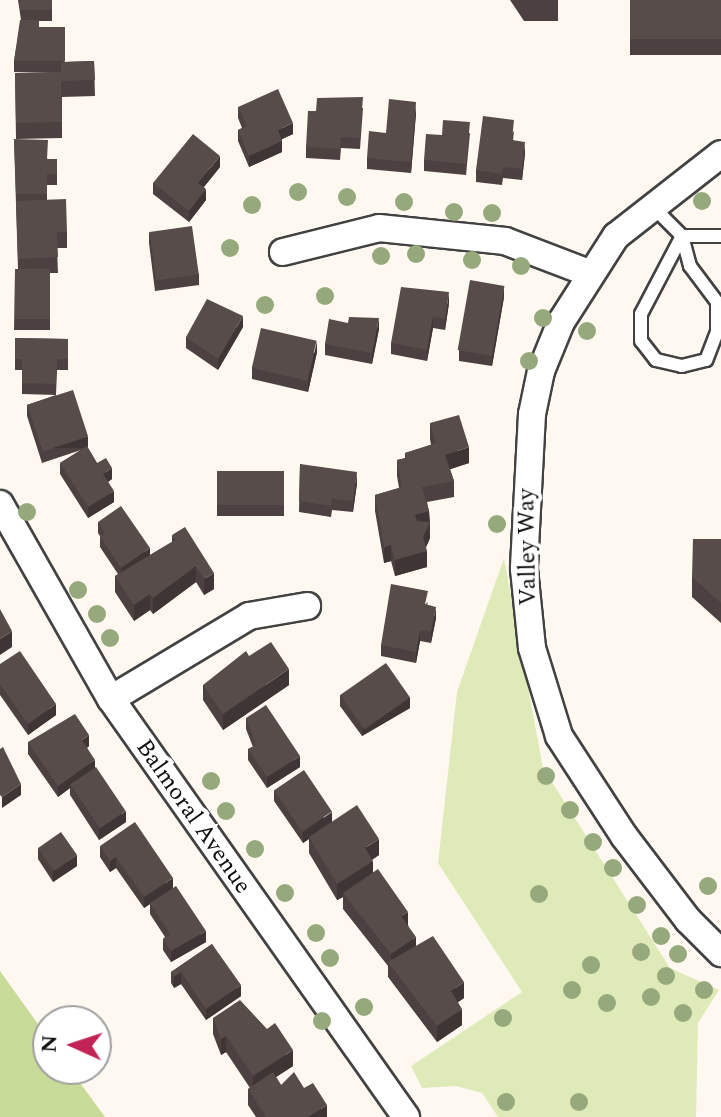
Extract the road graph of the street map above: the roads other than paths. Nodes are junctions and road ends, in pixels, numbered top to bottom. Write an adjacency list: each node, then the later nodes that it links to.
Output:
1 (721, 154): 2 (street, Valley Way)
2 (651, 205): 3 (lane); 6 (street, Valley Way)
3 (682, 236): 3 (lane); 4 (lane)
4 (721, 236)
5 (283, 252): 6 (street)
6 (589, 273): 10 (street, Valley Way)
7 (0, 504): 9 (street, Balmoral Avenue)
8 (307, 606): 9 (street)
9 (111, 699): 11 (street, Balmoral Avenue)
10 (721, 953)
11 (406, 1117)

